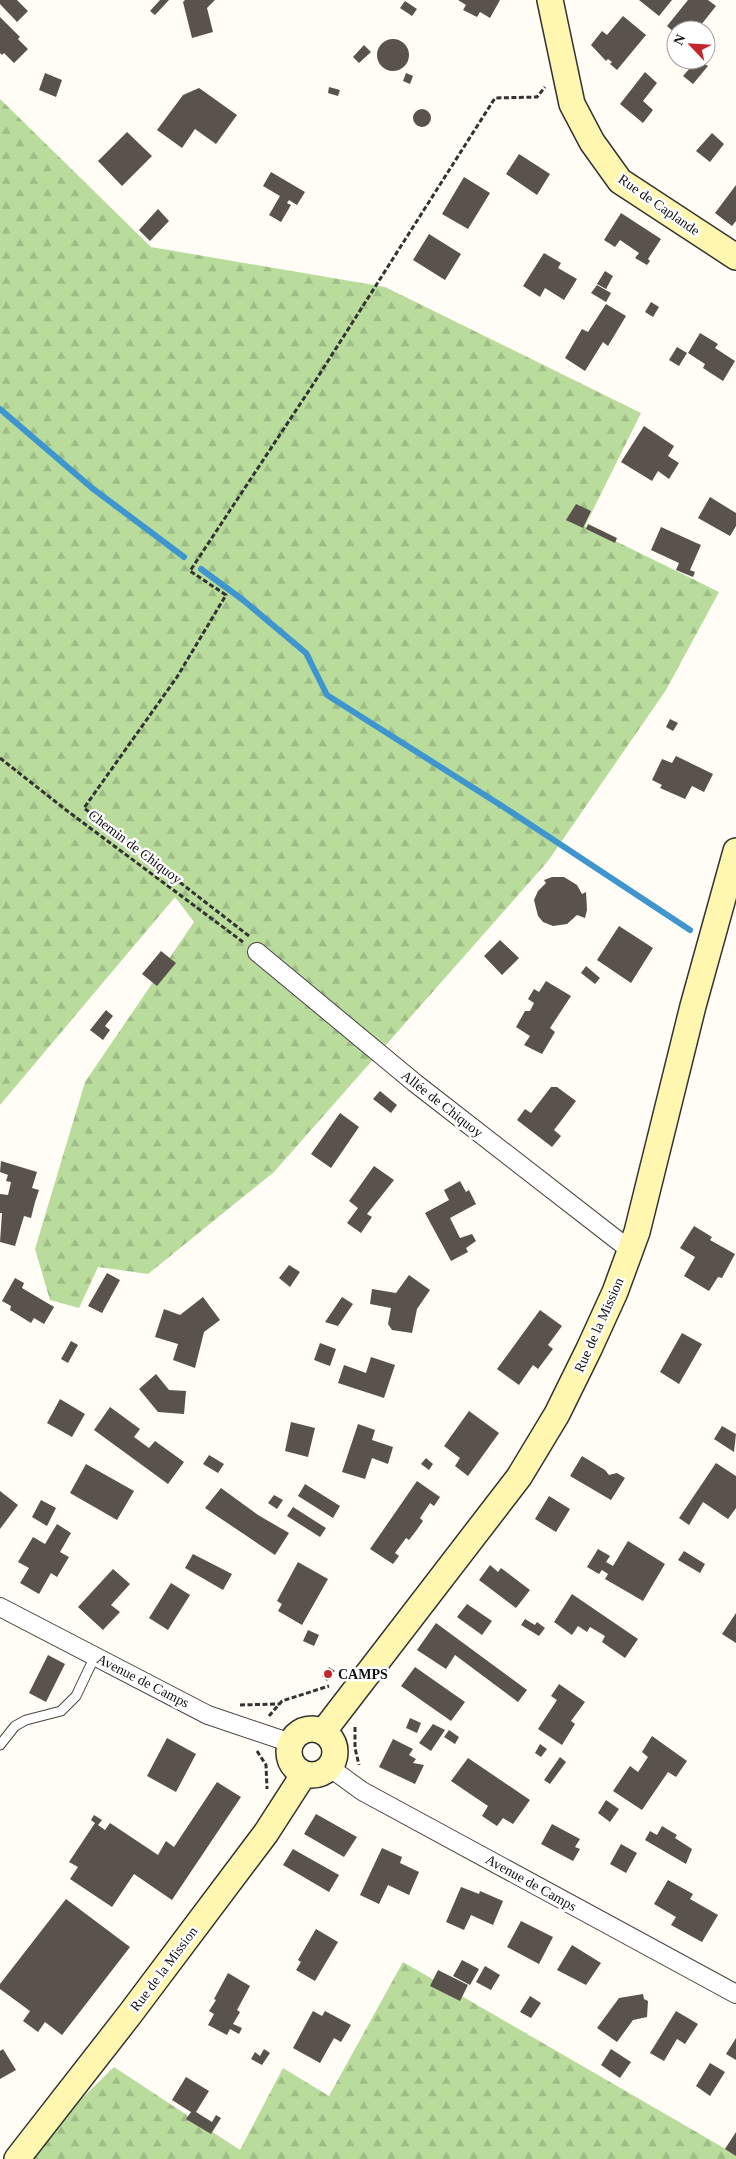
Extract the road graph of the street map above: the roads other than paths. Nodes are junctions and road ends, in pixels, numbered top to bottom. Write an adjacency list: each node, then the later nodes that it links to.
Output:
1 (550, 0): 2 (main road, Rue de Caplande)
2 (736, 257)
3 (736, 851): 5 (main road, Rue de la Mission)
4 (254, 945): 5 (street, Allée de Chiquoy)
5 (630, 1250): 8 (main road, Rue de la Mission)
6 (0, 1607): 7 (street, Avenue de Camps)
7 (95, 1656): 9 (street, Avenue de Camps); 10 (lane)
8 (323, 1732): 9 (main road); 11 (main road)
9 (291, 1743): 12 (main road)
10 (0, 1745)
11 (329, 1767): 12 (main road); 13 (street, Avenue de Camps)
12 (304, 1774): 14 (main road, Rue de la Mission)
13 (736, 1994)
14 (18, 2159)

